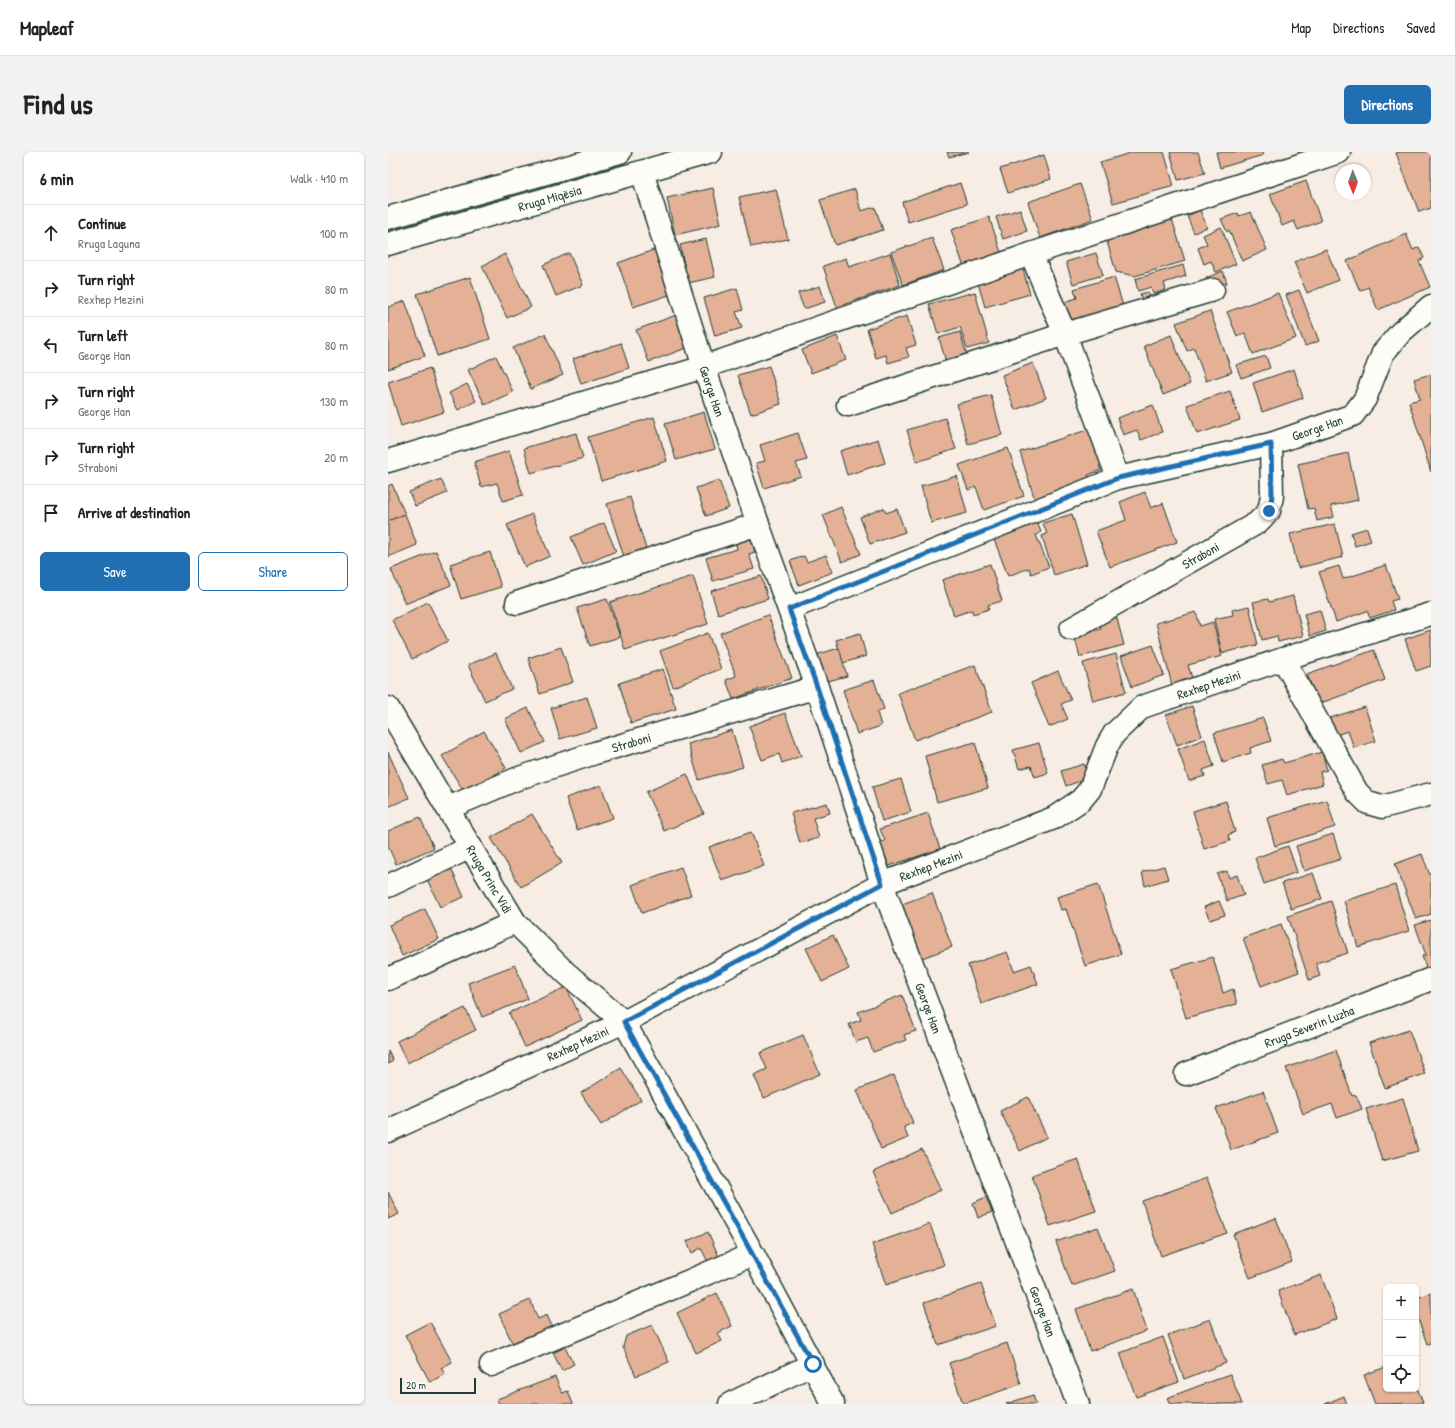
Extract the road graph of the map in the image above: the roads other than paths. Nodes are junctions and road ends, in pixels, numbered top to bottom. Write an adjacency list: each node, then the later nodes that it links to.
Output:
1 (620, 152): 5 (street, Rruga Miqësia)
2 (711, 152): 4 (street, Rruga Miqësia)
3 (1339, 152): 7 (street)
4 (642, 172): 6 (street, Rruga Miqësia); 11 (street, George Han)
5 (388, 218)
6 (388, 244)
7 (1031, 254): 10 (street); 11 (street)
8 (1213, 290): 10 (street)
9 (1431, 306): 13 (street, George Han)
10 (1065, 334): 12 (street); 15 (street)
11 (704, 367): 14 (street); 16 (street, George Han)
12 (848, 405)
13 (1271, 444): 15 (street, George Han); 20 (street, Straboni)
14 (388, 461)
15 (1118, 478): 18 (street, George Han)
16 (758, 524): 17 (street); 18 (street, George Han)
17 (517, 603)
18 (789, 609): 22 (street, George Han)
19 (1431, 614): 21 (street, Rexhep Mezini)
20 (1071, 629)
21 (1283, 659): 24 (street); 27 (street, Rexhep Mezini)
22 (817, 687): 25 (street, Straboni); 27 (street, George Han)
23 (388, 708): 25 (street, Rruga Princ Vidi)
24 (1431, 794)
25 (448, 808): 26 (street, Rruga Princ Vidi)
26 (471, 847): 28 (street); 29 (street, Rruga Princ Vidi)
27 (882, 884): 32 (street, Rexhep Mezini); 40 (street, George Han)
28 (388, 886)
29 (515, 922): 31 (street); 32 (street, Rruga Princ Vidi)
30 (1431, 978): 33 (street, Rruga Severin Luzha)
31 (388, 980)
32 (624, 1022): 34 (street, Rexhep Mezini); 35 (street)
33 (1186, 1074)
34 (388, 1131)
35 (753, 1254): 36 (street); 37 (street)
36 (813, 1364): 38 (street); 39 (street)
37 (491, 1365)
38 (730, 1404)
39 (833, 1404)
40 (1078, 1404)

